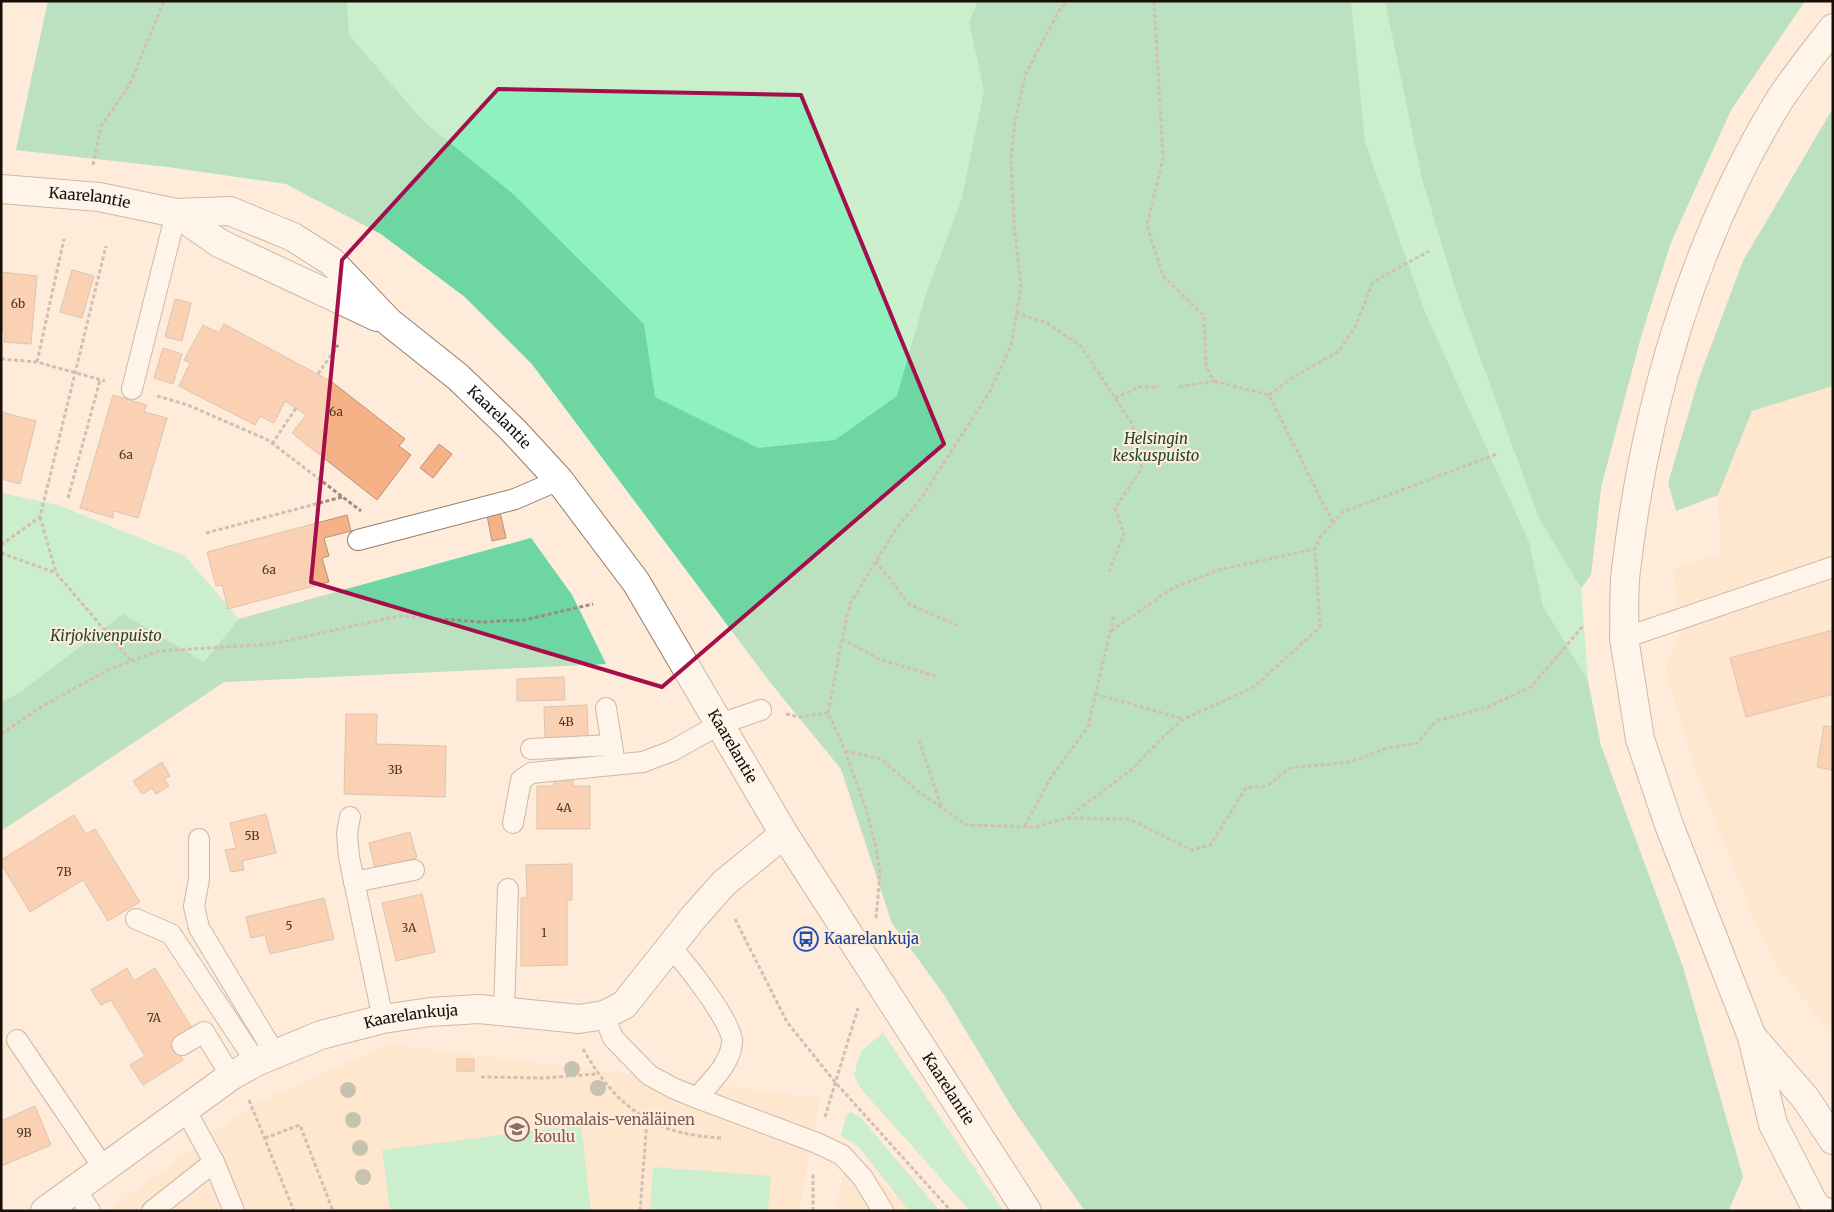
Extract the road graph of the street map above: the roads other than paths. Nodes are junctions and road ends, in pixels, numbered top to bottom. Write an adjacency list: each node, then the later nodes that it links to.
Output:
1 (1833, 28): 8 (main road)
2 (1, 189): 3 (main road, Kaarelantie)
3 (176, 213): 4 (lane); 5 (main road, Kaarelantie)
4 (132, 389)
5 (559, 480): 6 (lane); 11 (main road, Kaarelantie)
6 (358, 540)
7 (1833, 568): 8 (lane)
8 (1624, 638): 27 (main road)
9 (606, 708): 12 (lane)
10 (761, 710): 11 (lane)
11 (720, 724): 14 (lane); 17 (main road, Kaarelantie)
12 (612, 745): 13 (lane); 14 (lane)
13 (531, 749)
14 (615, 765): 16 (lane)
15 (350, 817): 20 (lane)
16 (512, 824)
17 (784, 834): 23 (main road, Kaarelankuja); 43 (main road, Kaarelantie)
18 (199, 839): 30 (lane)
19 (414, 870): 20 (lane)
20 (354, 882): 26 (lane)
21 (508, 889): 24 (lane)
22 (136, 919): 30 (lane)
23 (670, 947): 25 (main road, Kaarelankuja); 32 (lane)
24 (504, 1011): 25 (main road, Kaarelankuja); 26 (main road, Kaarelankuja)
25 (604, 1015): 32 (lane)
26 (383, 1019): 30 (main road, Kaarelankuja)
27 (1752, 1037): 34 (main road); 38 (main road)
28 (17, 1040): 36 (lane)
29 (182, 1046): 31 (lane)
30 (265, 1058): 31 (main road, Kaarelankuja)
31 (239, 1085): 33 (main road, Kaarelankuja)
32 (697, 1098): 42 (lane)
33 (185, 1109): 35 (lane); 36 (main road, Kaarelankuja)
34 (1833, 1140)
35 (214, 1162): 40 (lane); 41 (lane)
36 (103, 1167): 37 (main road, Kaarelankuja)
37 (82, 1200): 39 (main road, Kaarelankuja)
38 (1821, 1206)
39 (45, 1211)
40 (152, 1211)
41 (234, 1211)
42 (883, 1211)
43 (1027, 1211)

